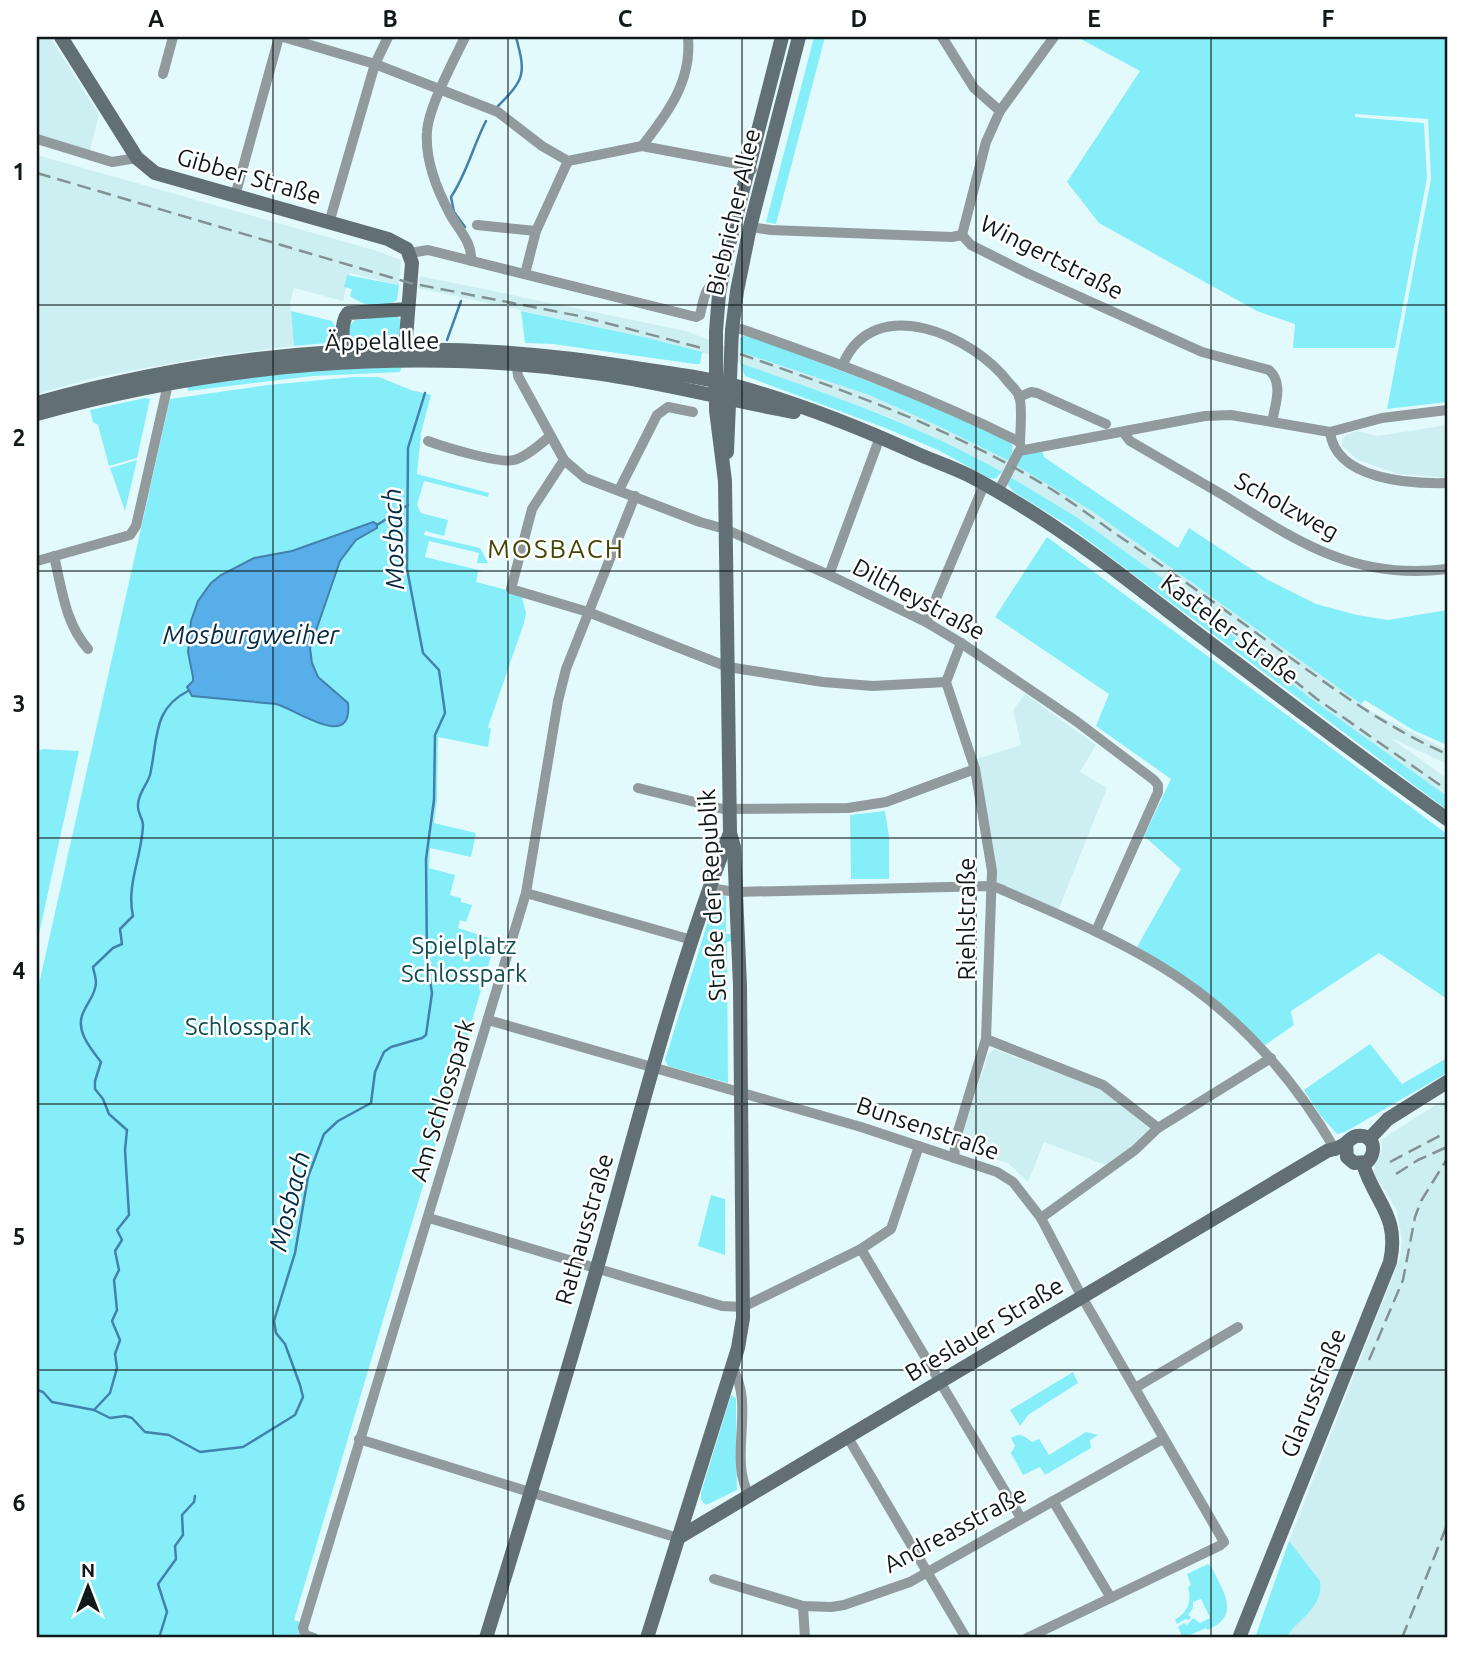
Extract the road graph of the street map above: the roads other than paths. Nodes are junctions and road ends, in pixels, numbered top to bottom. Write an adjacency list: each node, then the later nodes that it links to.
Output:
1 (61, 37): 17 (street)
2 (173, 37): 12 (street)
3 (281, 37): 11 (street); 21 (street)
4 (388, 37): 11 (street)
5 (465, 37): 13 (street)
6 (688, 37): 16 (street)
7 (782, 37): 19 (street, Biebricher Allee)
8 (799, 37): 20 (street, Biebricher Allee)
9 (942, 37): 14 (street)
10 (1053, 37): 14 (street)
11 (375, 64): 13 (street); 22 (street)
12 (163, 74)
13 (440, 90): 18 (street); 29 (street)
14 (1000, 111): 27 (street)
15 (37, 139): 17 (street)
16 (642, 146): 18 (street); 19 (street)
17 (137, 158): 21 (street, Gibber Straße)
18 (568, 161): 26 (street)
19 (749, 167): 20 (street); 23 (street, Biebricher Allee)
20 (759, 193): 25 (street, Biebricher Allee)
21 (235, 196): 22 (street, Gibber Straße)
22 (330, 223): 28 (street, Gibber Straße)
23 (734, 223): 25 (street); 31 (street, Biebricher Allee)
24 (477, 225): 26 (street)
25 (750, 226): 27 (street, Wingertstraße); 33 (street, Biebricher Allee)
26 (536, 231): 30 (street)
27 (962, 234): 47 (street, Wingertstraße)
28 (410, 253): 29 (street, Gibber Straße); 32 (street)
29 (471, 261): 30 (street, Gibber Straße)
30 (526, 274): 31 (street, Gibber Straße)
31 (722, 278): 41 (street, Biebricher Allee)
32 (408, 309): 34 (street); 35 (street)
33 (732, 333): 38 (street); 40 (street, Biebricher Allee)
34 (405, 349): 35 (street, Äppelallee); 36 (street, Äppelallee); 37 (street)
35 (348, 357): 37 (street, Äppelallee); 39 (street, Äppelallee); 43 (street, Äppelallee)
36 (516, 359): 37 (street, Äppelallee); 41 (street, Äppelallee); 51 (street)
37 (384, 362)
38 (843, 364): 42 (street); 54 (street)
39 (168, 384): 46 (street, Äppelallee); 62 (street)
40 (731, 384): 41 (street, Kasteler Straße); 52 (street, Kasteler Straße); 56 (street, Straße der Republik)
41 (715, 388): 56 (street, Straße der Republik)
42 (1019, 397): 48 (street); 54 (street)
43 (37, 403)
44 (1447, 410): 50 (street)
45 (694, 412): 59 (street)
46 (37, 414)
47 (1272, 422): 49 (street); 50 (street)
48 (1106, 424)
49 (1123, 432): 54 (street); 64 (street, Scholzweg)
50 (1330, 432): 57 (street)
51 (550, 436): 53 (street); 55 (street)
52 (880, 437): 58 (street, Kasteler Straße); 65 (street)
53 (428, 441)
54 (1020, 447): 58 (street)
55 (564, 460): 59 (street, Diltheystraße); 66 (street)
56 (725, 481): 61 (street, Straße der Republik)
57 (1447, 483)
58 (987, 487): 67 (street); 75 (street, Kasteler Straße)
59 (619, 490): 60 (street, Diltheystraße)
60 (635, 496): 61 (street, Diltheystraße); 66 (street, Am Schlosspark)
61 (725, 529): 65 (street, Diltheystraße); 70 (street, Straße der Republik)
62 (54, 556): 63 (street); 69 (street)
63 (37, 561)
64 (1447, 569)
65 (829, 575): 67 (street, Diltheystraße)
66 (587, 612): 70 (street); 80 (street, Am Schlosspark)
67 (926, 622): 68 (street, Diltheystraße)
68 (961, 643): 71 (street); 81 (street, Diltheystraße)
69 (88, 649)
70 (727, 667): 71 (street); 74 (street, Straße der Republik)
71 (946, 682): 72 (street, Riehlstraße)
72 (975, 768): 74 (street); 77 (street, Riehlstraße)
73 (638, 789): 74 (street)
74 (730, 809): 76 (street, Straße der Republik)
75 (1447, 819)
76 (730, 833): 78 (street, Rathausstraße); 79 (street, Straße der Republik)
77 (991, 886): 79 (street); 81 (street); 84 (street, Riehlstraße)
78 (709, 888): 79 (street); 82 (street, Rathausstraße)
79 (736, 892): 88 (street, Straße der Republik)
80 (526, 893): 82 (street); 83 (street, Am Schlosspark)
81 (1096, 931): 85 (street)
82 (692, 940): 86 (street, Rathausstraße)
83 (488, 1020): 86 (street, Bunsenstraße); 95 (street, Am Schlosspark)
84 (986, 1038): 89 (street); 93 (street, Riehlstraße)
85 (1271, 1058): 89 (street); 92 (street)
86 (654, 1068): 88 (street, Bunsenstraße); 98 (street, Rathausstraße)
87 (1447, 1082): 90 (street)
88 (739, 1091): 91 (street, Bunsenstraße); 100 (street, Straße der Republik)
89 (1158, 1128): 96 (street)
90 (1369, 1139): 92 (street); 94 (street)
91 (919, 1146): 93 (street, Bunsenstraße); 97 (street)
92 (1341, 1151): 94 (street); 99 (street, Breslauer Straße)
93 (954, 1158): 96 (street, Bunsenstraße)
94 (1363, 1164): 123 (street, Glarusstraße)
95 (429, 1218): 98 (street); 106 (street, Am Schlosspark)
96 (1041, 1218): 99 (street, Bunsenstraße)
97 (860, 1249): 100 (street); 103 (street)
98 (597, 1268): 100 (street); 108 (street, Rathausstraße)
99 (1082, 1297): 103 (street, Breslauer Straße); 104 (street, Bunsenstraße)
100 (743, 1307): 102 (street, Straße der Republik)
101 (1238, 1327): 104 (street)
102 (732, 1368): 109 (street); 112 (street, Straße der Republik)
103 (939, 1382): 105 (street, Breslauer Straße); 111 (street)
104 (1135, 1388): 107 (street, Bunsenstraße)
105 (847, 1436): 109 (street, Breslauer Straße); 113 (street)
106 (359, 1439): 108 (street); 117 (street, Am Schlosspark)
107 (1163, 1439): 110 (street, Andreasstraße); 115 (street, Bunsenstraße)
108 (531, 1493): 112 (street); 118 (street, Rathausstraße)
109 (749, 1495): 112 (street, Breslauer Straße)
110 (1053, 1500): 111 (street, Andreasstraße); 115 (street)
111 (1021, 1518): 113 (street, Andreasstraße)
112 (678, 1538): 119 (street, Straße der Republik)
113 (927, 1573): 116 (street, Andreasstraße); 121 (street)
114 (714, 1579): 116 (street, Andreasstraße)
115 (1111, 1598): 122 (street)
116 (803, 1606): 120 (street)
117 (309, 1636)
118 (485, 1638)
119 (647, 1638)
120 (805, 1638)
121 (966, 1638)
122 (1027, 1638)
123 (1239, 1638)

